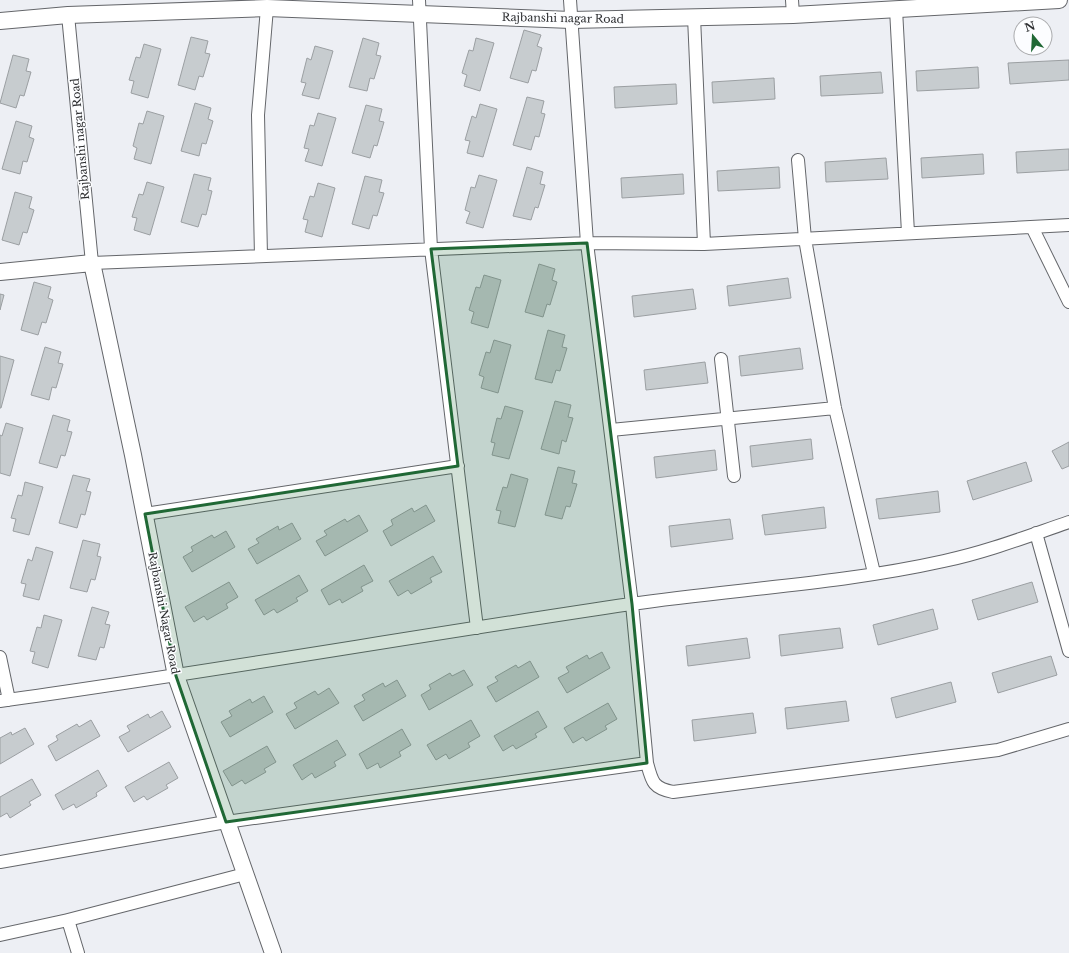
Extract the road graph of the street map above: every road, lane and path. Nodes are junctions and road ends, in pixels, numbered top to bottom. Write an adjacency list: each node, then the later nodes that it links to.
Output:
1 (570, 0): 9 (street)
2 (1059, 0): 6 (street, Rajbanshi nagar Road)
3 (420, 7): 5 (street, Rajbanshi nagar Road); 9 (street, Rajbanshi nagar Road); 18 (street)
4 (792, 7): 6 (street, Rajbanshi nagar Road); 8 (street, Rajbanshi nagar Road)
5 (267, 8): 7 (street, Rajbanshi nagar Road); 19 (street)
6 (896, 9): 14 (street)
7 (68, 14): 10 (street, Rajbanshi nagar Road); 20 (street, Rajbanshi nagar Road)
8 (694, 17): 9 (street, Rajbanshi nagar Road); 17 (street)
9 (571, 20): 16 (street)
10 (0, 21)
11 (798, 160): 15 (street)
12 (1069, 225): 13 (street)
13 (1032, 227): 14 (street); 22 (street)
14 (908, 233): 15 (street)
15 (805, 239): 17 (street); 24 (street)
16 (587, 243): 17 (street); 18 (street); 26 (street)
17 (704, 244)
18 (431, 249): 19 (street); 27 (street)
19 (261, 256): 20 (street)
20 (92, 262): 21 (street); 29 (street, Rajbanshi Nagar Road)
21 (0, 272)
22 (1069, 302)
23 (721, 358): 25 (street)
24 (835, 408): 25 (street); 32 (street)
25 (727, 418): 26 (street); 28 (street)
26 (611, 430): 33 (street)
27 (458, 466): 29 (street); 34 (street)
28 (734, 476)
29 (145, 514): 37 (street, Rajbanshi Nagar Road)
30 (1069, 522): 31 (street)
31 (1036, 533): 32 (street); 35 (street)
32 (874, 573): 33 (street)
33 (632, 604): 34 (street); 40 (street)
34 (478, 628): 37 (street)
35 (1069, 651)
36 (0, 657): 38 (street)
37 (176, 676): 38 (street); 41 (street, Rajbanshi Nagar Road)
38 (4, 700)
39 (1069, 729): 40 (street)
40 (647, 763): 41 (street)
41 (226, 822): 42 (street); 43 (street, Rajbanshi Nagar Road)
42 (0, 862)
43 (245, 874): 44 (street); 47 (street, Rajbanshi Nagar Road)
44 (68, 920): 45 (street); 46 (street)
45 (0, 935)
46 (78, 953)
47 (273, 953)

